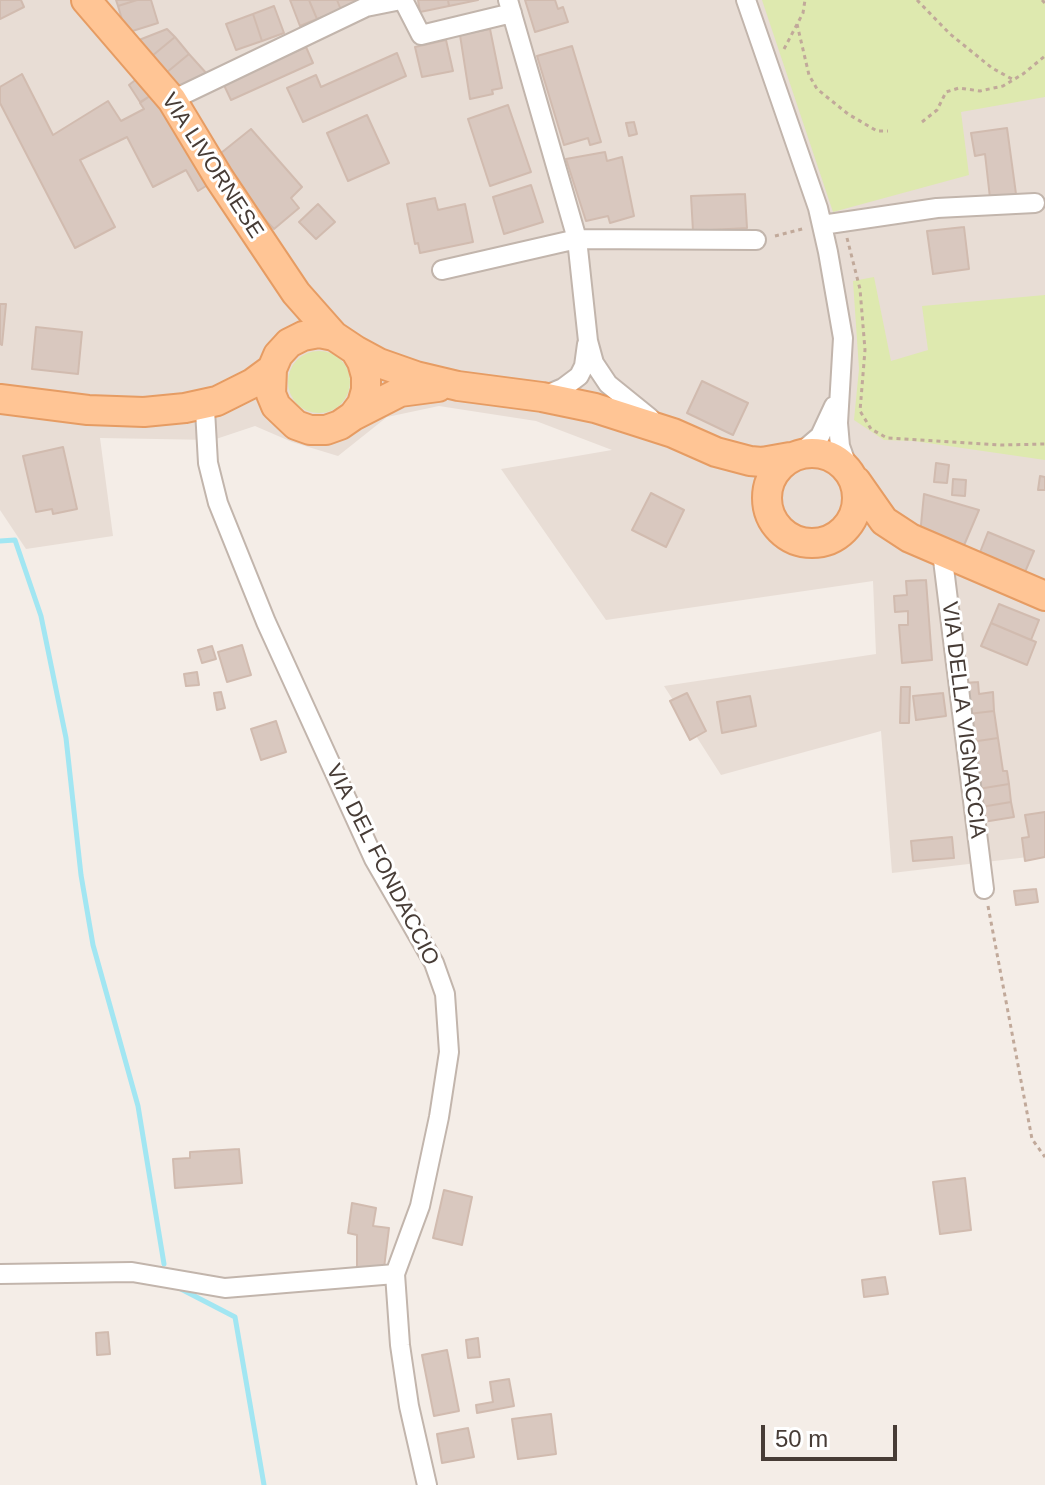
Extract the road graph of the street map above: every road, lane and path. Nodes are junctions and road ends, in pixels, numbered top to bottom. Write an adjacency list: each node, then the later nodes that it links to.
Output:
1 (86, 0): 11 (main road, VIA LIVORNESE)
2 (402, 0): 6 (street); 11 (street)
3 (746, 0): 16 (street)
4 (805, 0): 7 (path)
5 (917, 0): 10 (path)
6 (510, 6): 17 (street)
7 (797, 24): 9 (path); 13 (path)
8 (1045, 56): 10 (path)
9 (788, 60)
10 (1014, 80): 12 (path)
11 (172, 100): 21 (main road, VIA LIVORNESE)
12 (922, 122)
13 (888, 131)
14 (1035, 203): 15 (street)
15 (842, 221): 16 (street); 31 (path)
16 (822, 225): 18 (path); 23 (street)
17 (577, 239): 18 (street); 19 (street); 20 (street)
18 (756, 240)
19 (442, 270)
20 (588, 341): 25 (street); 30 (street)
21 (344, 343): 22 (main road); 24 (main road, VIA LIVORNESE); 29 (main road, VIA LIVORNESE)
22 (272, 369): 27 (main road); 28 (main road)
23 (840, 384): 33 (street); 34 (street)
24 (458, 386): 25 (main road, VIA LIVORNESE); 29 (main road, VIA LIVORNESE)
25 (542, 397): 30 (main road, VIA LIVORNESE)
26 (0, 399): 27 (main road)
27 (195, 409): 28 (main road, VIA LIVORNESE); 43 (street, VIA DEL FONDACCIO)
28 (284, 416): 29 (main road, VIA LIVORNESE)
29 (353, 416)
30 (673, 433): 32 (main road, VIA LIVORNESE)
31 (1045, 444)
32 (716, 452): 33 (main road, VIA LIVORNESE); 35 (main road, VIA LIVORNESE)
33 (795, 455): 34 (main road, VIA LIVORNESE); 35 (main road)
34 (850, 473): 36 (main road, VIA LIVORNESE); 37 (main road)
35 (768, 510): 37 (main road, VIA LIVORNESE)
36 (910, 538): 37 (main road, VIA LIVORNESE); 38 (main road, VIA LIVORNESE)
37 (832, 539)
38 (942, 552): 39 (main road, VIA LIVORNESE); 40 (street, VIA DELLA VIGNACCIA)
39 (1045, 596)
40 (984, 889): 41 (path)
41 (1045, 1157)
42 (0, 1274): 43 (street)
43 (395, 1274): 44 (street)
44 (427, 1485)

